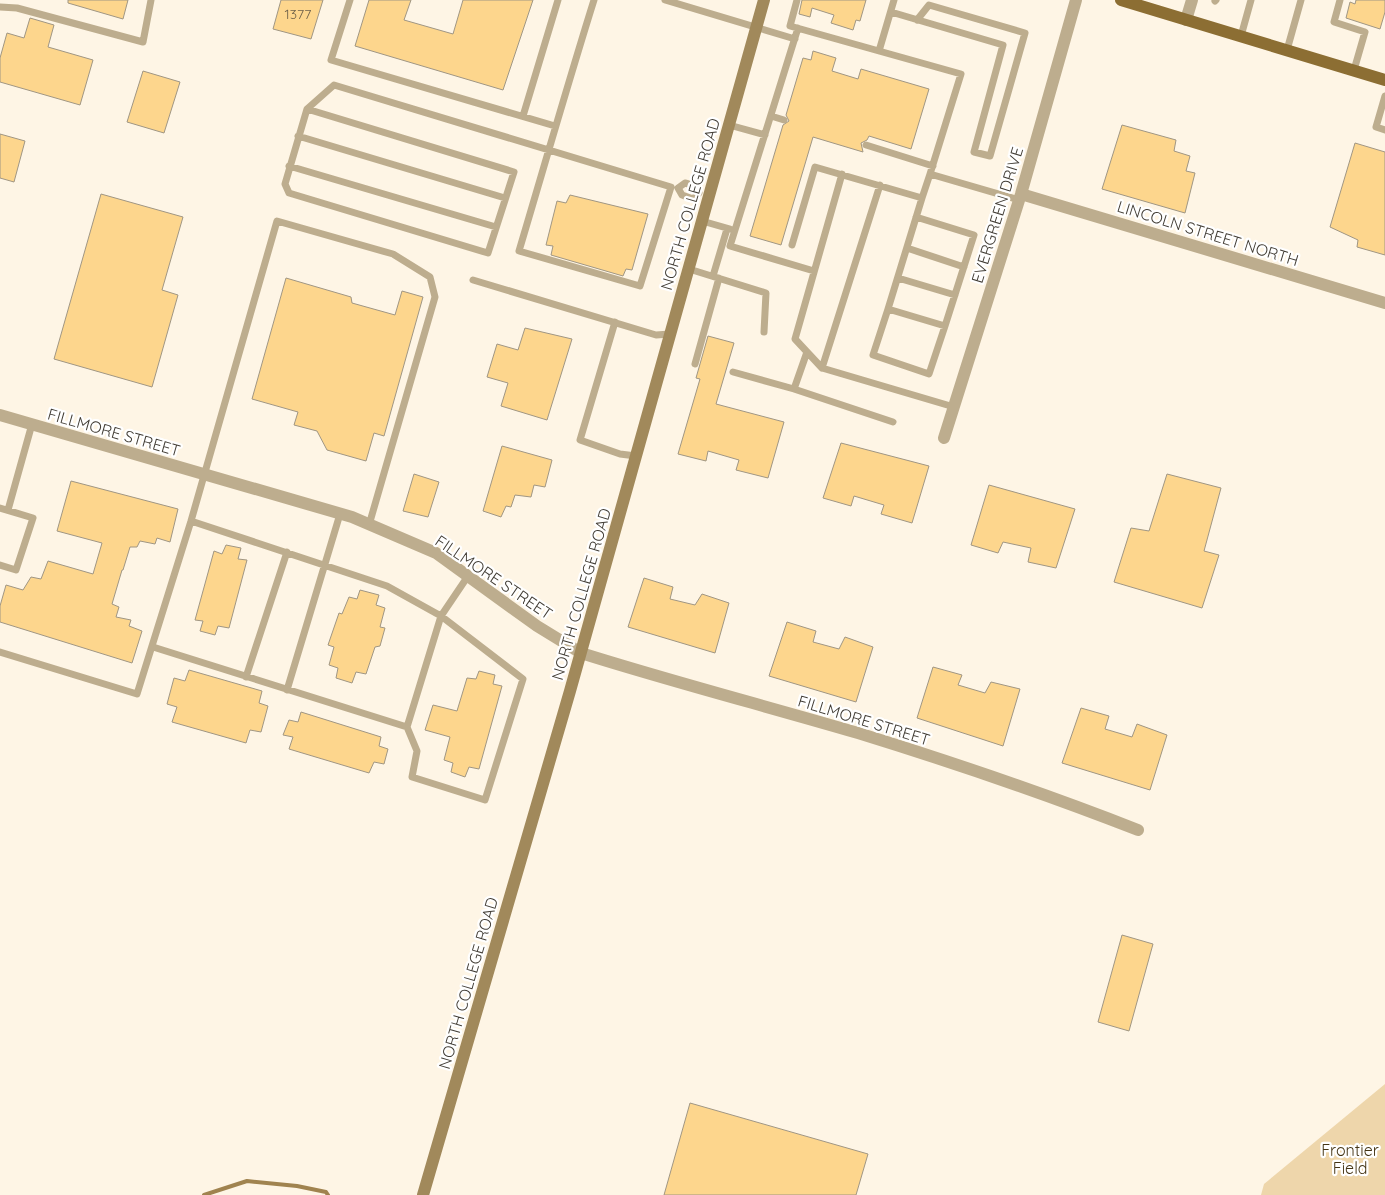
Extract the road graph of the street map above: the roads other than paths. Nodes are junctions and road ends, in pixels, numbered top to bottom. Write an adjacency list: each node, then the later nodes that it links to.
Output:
1 (151, 0): 15 (lane)
2 (350, 0): 29 (lane)
3 (558, 0): 29 (lane)
4 (594, 0): 33 (lane)
5 (665, 0): 20 (lane)
6 (764, 0): 20 (main road, NORTH COLLEGE ROAD)
7 (797, 0): 19 (lane)
8 (894, 0): 16 (lane)
9 (1076, 0): 46 (street, EVERGREEN DRIVE)
10 (1121, 0): 18 (main road)
11 (1192, 0): 18 (street)
12 (1251, 0): 21 (lane)
13 (1301, 0): 23 (lane)
14 (1340, 0): 25 (lane)
15 (0, 7)
16 (890, 12): 17 (lane); 24 (lane)
17 (917, 20): 17 (lane)
18 (1186, 20): 21 (main road)
19 (798, 28): 22 (lane); 24 (lane)
20 (756, 29): 22 (lane); 32 (main road, NORTH COLLEGE ROAD)
21 (1241, 36): 23 (main road)
22 (795, 39): 30 (lane)
23 (1287, 50): 25 (main road)
24 (879, 51): 40 (lane)
25 (1354, 70): 26 (main road)
26 (1385, 80)
27 (1385, 96): 34 (lane)
28 (307, 109): 35 (lane); 38 (lane); 47 (lane)
29 (523, 116): 33 (lane)
30 (770, 116): 31 (lane); 36 (lane)
31 (784, 120)
32 (729, 125): 36 (lane); 45 (main road, NORTH COLLEGE ROAD)
33 (555, 126): 38 (lane)
34 (1385, 130)
35 (298, 136): 39 (lane); 47 (lane)
36 (764, 136): 53 (lane)
37 (866, 145): 40 (lane)
38 (548, 151): 44 (lane); 44 (lane)
39 (289, 166): 51 (lane); 51 (lane)
40 (933, 166): 42 (lane)
41 (842, 174): 43 (lane); 54 (lane); 58 (lane)
42 (930, 174): 46 (lane); 48 (lane)
43 (880, 185): 48 (lane); 71 (lane)
44 (674, 188): 45 (lane); 45 (lane)
45 (704, 195): 50 (main road, NORTH COLLEGE ROAD)
46 (1020, 197): 63 (street, LINCOLN STREET NORTH); 74 (street, EVERGREEN DRIVE)
47 (505, 198): 51 (lane)
48 (922, 198): 49 (lane)
49 (916, 217): 55 (lane); 56 (lane)
50 (702, 221): 52 (lane); 57 (main road, NORTH COLLEGE ROAD)
51 (496, 227)
52 (727, 229): 53 (lane); 59 (lane)
53 (735, 231): 58 (lane)
54 (792, 245)
55 (906, 248): 56 (lane); 60 (lane)
56 (964, 267): 62 (lane)
57 (689, 269): 59 (lane); 68 (main road, NORTH COLLEGE ROAD)
58 (814, 271): 69 (lane)
59 (716, 277): 67 (lane); 70 (lane)
60 (898, 278): 62 (lane); 64 (lane)
61 (473, 280): 65 (lane)
62 (954, 295): 66 (lane)
63 (1385, 303)
64 (888, 309): 66 (lane); 66 (lane)
65 (615, 322): 68 (lane); 79 (lane)
66 (945, 326)
67 (764, 332)
68 (670, 334): 79 (main road, NORTH COLLEGE ROAD)
69 (807, 352): 71 (lane); 73 (lane)
70 (695, 364)
71 (822, 368): 74 (lane)
72 (733, 372): 73 (lane)
73 (794, 389): 76 (lane)
74 (954, 407): 78 (street, EVERGREEN DRIVE)
75 (0, 416): 77 (street, FILLMORE STREET)
76 (892, 422)
77 (32, 424): 80 (street, FILLMORE STREET); 82 (lane)
78 (944, 438)
79 (636, 456): 93 (main road, NORTH COLLEGE ROAD)
80 (203, 474): 83 (street, FILLMORE STREET); 84 (lane); 85 (lane)
81 (0, 508): 82 (lane)
82 (8, 510): 88 (lane)
83 (340, 514): 85 (street, FILLMORE STREET); 87 (lane)
84 (191, 521): 86 (lane); 91 (lane)
85 (369, 525): 89 (street, FILLMORE STREET)
86 (287, 552): 87 (lane); 94 (lane)
87 (325, 564): 90 (lane); 95 (lane)
88 (0, 565)
89 (468, 576): 90 (lane); 93 (street, FILLMORE STREET)
90 (441, 616): 96 (lane); 96 (lane)
91 (152, 647): 92 (lane); 94 (lane)
92 (0, 652)
93 (581, 653): 97 (street, FILLMORE STREET); 98 (main road, NORTH COLLEGE ROAD)
94 (246, 677): 95 (lane)
95 (287, 690): 96 (lane)
96 (406, 728)
97 (1138, 830)
98 (423, 1195)

